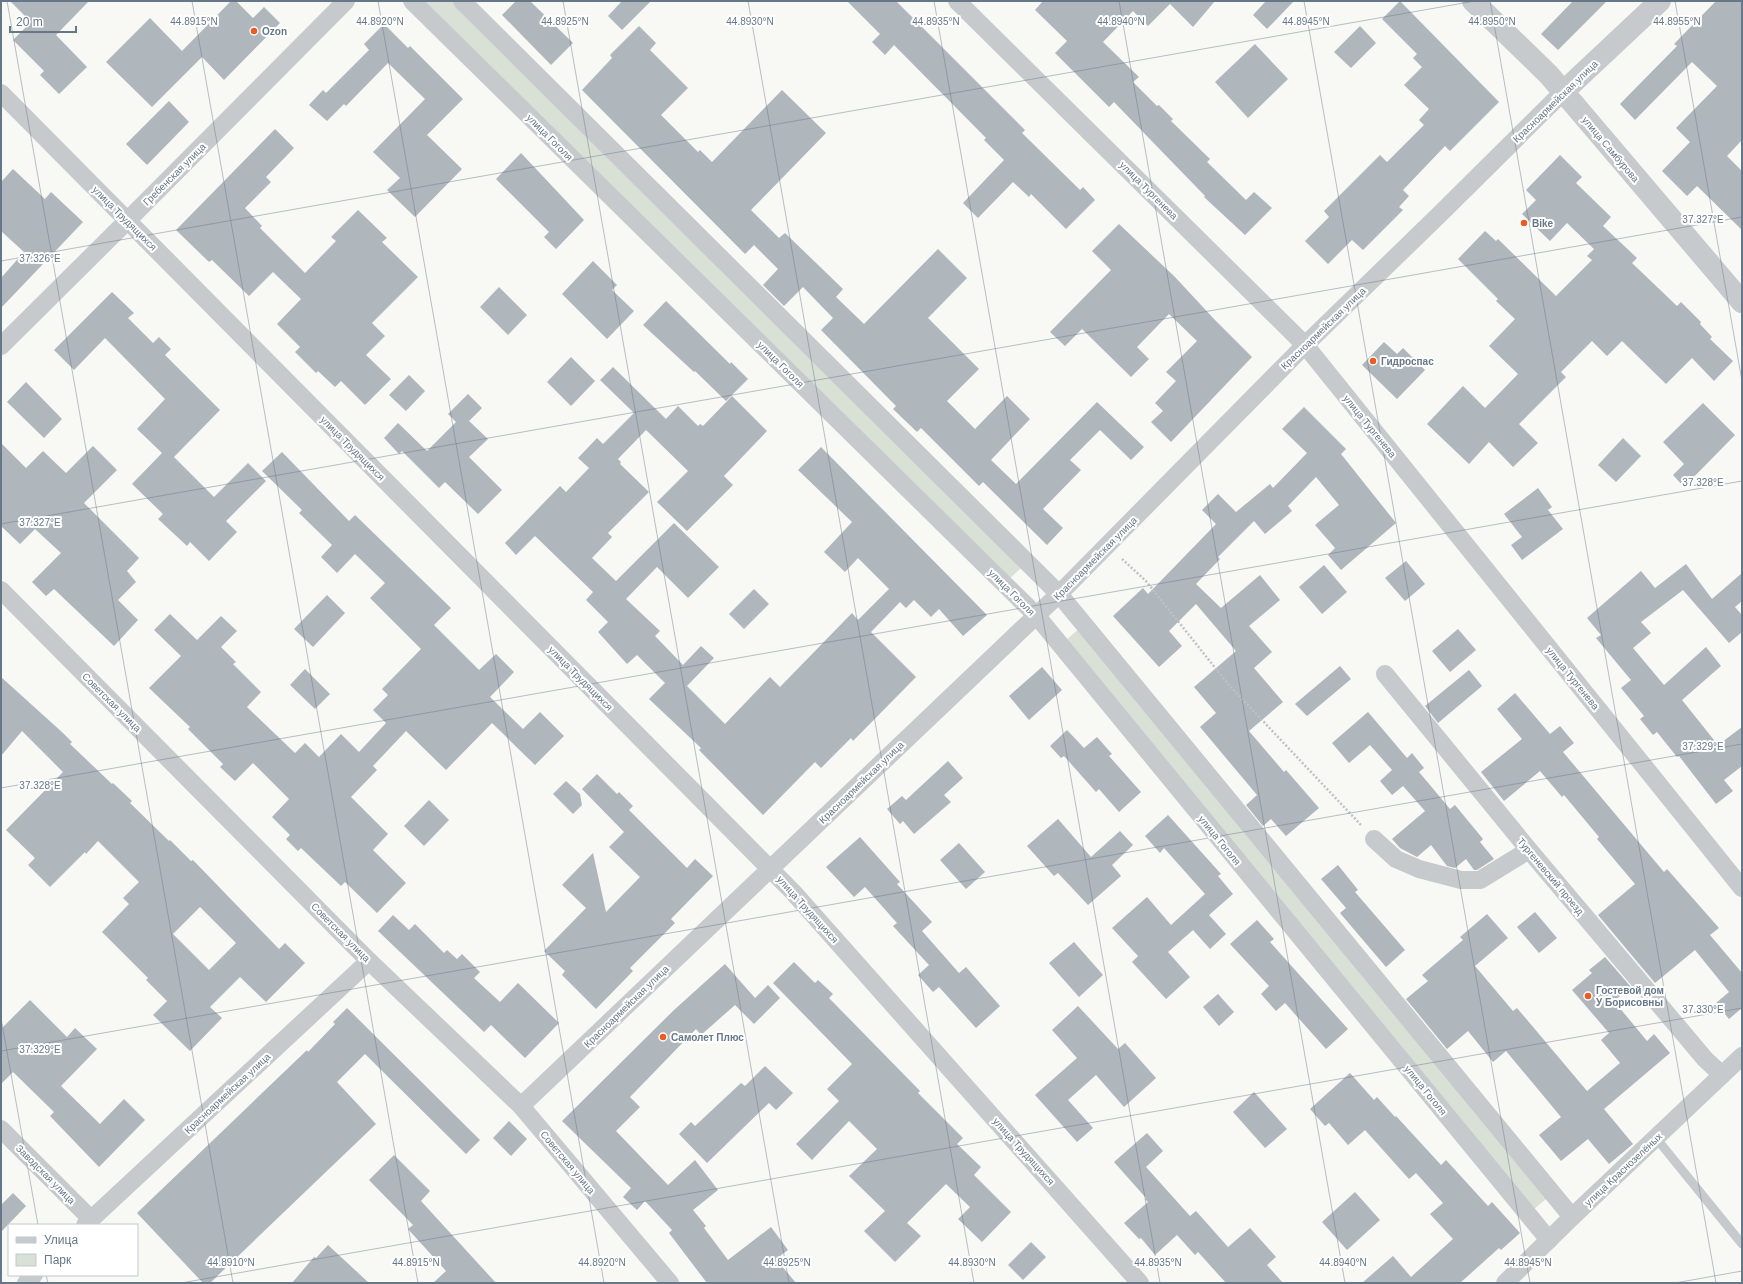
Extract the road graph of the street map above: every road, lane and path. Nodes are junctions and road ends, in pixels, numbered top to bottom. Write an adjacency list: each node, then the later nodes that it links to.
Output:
1 (346, 1): 9 (street, Гребенская улица)
2 (412, 1): 16 (street, улица Гоголя)
3 (462, 1): 15 (street)
4 (957, 1): 11 (street, улица Тургенева)
5 (1473, 1): 7 (street, улица Самбурова)
6 (1660, 1): 7 (street, Красноармейская улица)
7 (1563, 92): 10 (street, улица Самбурова); 11 (street, Красноармейская улица)
8 (1, 94): 9 (street, улица Трудящихся)
9 (127, 221): 12 (street, Гребенская улица); 20 (street, улица Трудящихся)
10 (1742, 302)
11 (1305, 345): 13 (street, Красноармейская улица); 21 (street, улица Тургенева)
12 (1, 346)
13 (1107, 546): 15 (street, Красноармейская улица); 18 (path)
14 (1, 590): 22 (street, Советская улица)
15 (1059, 594): 16 (street, Красноармейская улица); 28 (street)
16 (1036, 615): 20 (street, Красноармейская улица); 30 (street, улица Гоголя)
17 (1386, 674): 19 (street, Тургеневский проезд)
18 (1374, 839): 19 (street)
19 (1529, 850): 24 (street, Тургеневский проезд)
20 (770, 868): 25 (street, Красноармейская улица); 33 (street, улица Трудящихся)
21 (1742, 888)
22 (369, 961): 25 (street, Советская улица); 29 (street, Красноармейская улица)
23 (1742, 1056): 24 (street, улица Краснозелёных)
24 (1722, 1075): 27 (street, улица Краснозелёных)
25 (521, 1106): 32 (street, Советская улица)
26 (1, 1129): 29 (street, Заводская улица)
27 (1656, 1138): 28 (street, улица Краснозелёных); 31 (lane)
28 (1572, 1217): 30 (street, улица Краснозелёных)
29 (88, 1222)
30 (1549, 1240): 34 (street, улица Краснозелёных)
31 (1742, 1244)
32 (670, 1283)
33 (1140, 1283)
34 (1506, 1283)

